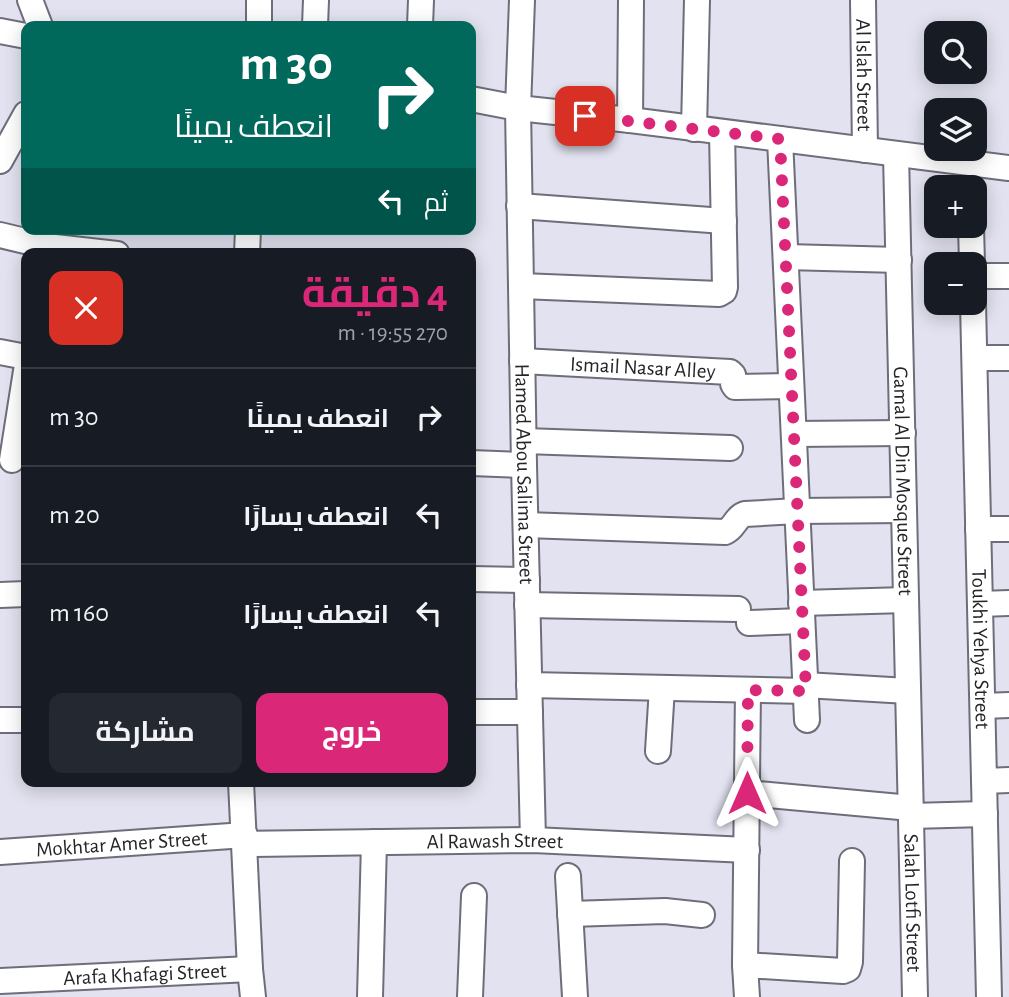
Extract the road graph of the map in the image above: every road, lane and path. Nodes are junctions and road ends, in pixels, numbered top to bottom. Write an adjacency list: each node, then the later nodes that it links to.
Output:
1 (30, 0): 9 (street)
2 (259, 0): 10 (street)
3 (316, 0): 11 (street)
4 (421, 0): 12 (street)
5 (522, 0): 16 (street, Hamed Abou Salima Street)
6 (631, 0): 17 (street)
7 (697, 0): 19 (street)
8 (863, 0): 23 (street, Al Islah Street)
9 (38, 21)
10 (258, 21)
11 (315, 21)
12 (420, 21)
13 (0, 32): 14 (street)
14 (21, 35)
15 (476, 100): 16 (street)
16 (518, 108): 17 (street); 27 (street, Hamed Abou Salima Street)
17 (630, 120): 19 (street)
18 (21, 123): 22 (street)
19 (694, 129): 20 (street)
20 (722, 132): 21 (street); 28 (street)
21 (780, 139): 23 (street); 32 (street)
22 (10, 144)
23 (865, 149): 24 (street)
24 (896, 153): 26 (street); 33 (street, Gamal Al Din Mosque Street)
25 (1009, 168): 26 (street)
26 (970, 175)
27 (519, 206): 28 (street); 36 (street, Hamed Abou Salima Street)
28 (724, 221): 36 (street)
29 (0, 235): 30 (street)
30 (46, 243): 31 (street)
31 (78, 248)
32 (786, 257): 33 (street); 44 (street)
33 (898, 261): 46 (street, Gamal Al Din Mosque Street)
34 (987, 276): 35 (street)
35 (1009, 276)
36 (521, 286): 42 (street, Hamed Abou Salima Street)
37 (973, 315): 40 (street, Toukhi Yehya Street)
38 (0, 352): 39 (street)
39 (21, 356)
40 (975, 358): 41 (street); 55 (street, Toukhi Yehya Street)
41 (1009, 358)
42 (522, 361): 44 (street, Ismail Nasar Alley); 49 (street, Hamed Abou Salima Street)
43 (21, 384): 45 (street)
44 (791, 386): 47 (street)
45 (10, 411): 50 (street)
46 (902, 433): 47 (street); 52 (street, Gamal Al Din Mosque Street)
47 (794, 434): 53 (street)
48 (730, 448): 49 (street)
49 (524, 453): 51 (street); 54 (street, Hamed Abou Salima Street)
50 (13, 460)
51 (476, 462)
52 (904, 510): 53 (street); 61 (street, Gamal Al Din Mosque Street)
53 (797, 511): 54 (street); 65 (street)
54 (526, 525): 58 (street, Hamed Abou Salima Street)
55 (978, 529): 56 (street); 63 (street, Toukhi Yehya Street)
56 (1009, 529)
57 (476, 579): 58 (street)
58 (527, 580): 64 (street, Hamed Abou Salima Street)
59 (0, 594): 60 (street)
60 (21, 594)
61 (906, 600): 65 (street); 70 (street, Gamal Al Din Mosque Street)
62 (1009, 603): 63 (street)
63 (980, 604): 72 (street, Toukhi Yehya Street)
64 (527, 605): 65 (street); 66 (street, Hamed Abou Salima Street)
65 (802, 612): 68 (street)
66 (529, 685): 67 (street); 74 (street, Hamed Abou Salima Street)
67 (662, 688): 69 (street); 78 (street)
68 (805, 688): 69 (street); 70 (street); 77 (street)
69 (748, 690): 82 (street)
70 (908, 691): 83 (street, Gamal Al Din Mosque Street)
71 (1009, 705): 72 (street)
72 (983, 706): 80 (street, Toukhi Yehya Street)
73 (476, 712): 74 (street)
74 (530, 712): 86 (street, Hamed Abou Salima Street)
75 (0, 720): 76 (street)
76 (21, 720)
77 (807, 720)
78 (658, 751)
79 (1009, 780): 80 (street)
80 (984, 781): 84 (street, Toukhi Yehya Street)
81 (241, 787): 85 (street)
82 (747, 793): 83 (street); 88 (street)
83 (911, 812): 84 (street); 104 (street, Salah Lotfi Street)
84 (985, 814): 105 (street, Toukhi Yehya Street)
85 (245, 839): 87 (street, Al Rawash Street); 89 (street, Mokhtar Amer Street); 96 (street)
86 (533, 840): 87 (street, Al Rawash Street); 88 (street, Al Rawash Street)
87 (374, 842): 100 (street)
88 (747, 850): 95 (street)
89 (0, 852)
90 (852, 861): 95 (street)
91 (568, 876): 93 (street)
92 (474, 896): 101 (street)
93 (570, 914): 94 (street); 102 (street)
94 (702, 915)
95 (745, 965): 103 (street)
96 (250, 969): 98 (street, Arafa Khafagi Street); 99 (street)
97 (0, 981): 98 (street, Arafa Khafagi Street)
98 (91, 987)
99 (253, 997)
100 (370, 997)
101 (470, 997)
102 (575, 997)
103 (747, 997)
104 (915, 997)
105 (989, 997)

